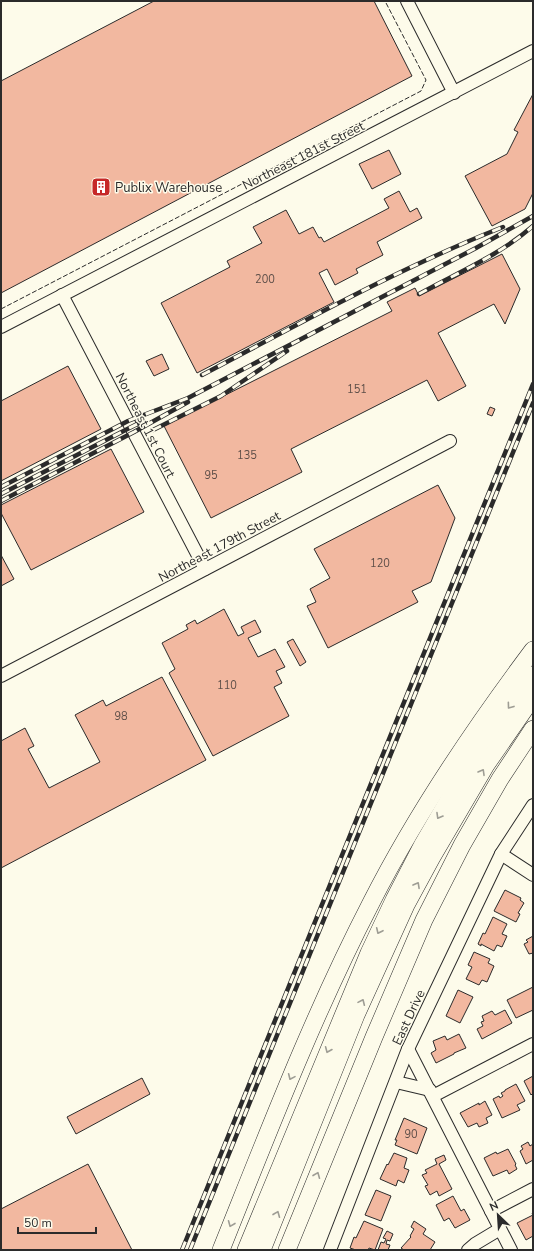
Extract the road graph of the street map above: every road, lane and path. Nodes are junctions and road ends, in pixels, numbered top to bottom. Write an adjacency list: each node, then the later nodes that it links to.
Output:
1 (407, 1): 3 (street)
2 (533, 51): 3 (street, Northeast 181st Street)
3 (454, 93): 4 (street, Northeast 181st Street)
4 (62, 295): 5 (street, Northeast 181st Street); 7 (street, Northeast 1st Court)
5 (1, 327)
6 (450, 440): 7 (street, Northeast 179th Street)
7 (205, 569): 10 (street, Northeast 179th Street)
8 (533, 650): 23 (highway, one-way to 23)
9 (533, 675): 24 (highway, one-way to 24)
10 (1, 676)
11 (533, 697): 25 (highway, one-way to 11)
12 (533, 729): 26 (highway, one-way to 12)
13 (533, 805): 14 (street, East Drive)
14 (501, 854): 15 (street); 17 (street, East Drive)
15 (533, 875)
16 (533, 1044): 19 (street)
17 (408, 1049): 18 (street, East Drive); 19 (street)
18 (396, 1082): 19 (street); 27 (street, East Drive)
19 (431, 1093): 21 (street)
20 (533, 1189): 21 (street)
21 (491, 1211): 22 (street)
22 (500, 1229): 28 (street); 29 (street)
23 (220, 1250)
24 (246, 1250)
25 (262, 1250)
26 (287, 1250)
27 (330, 1250)
28 (468, 1250)
29 (511, 1250)

